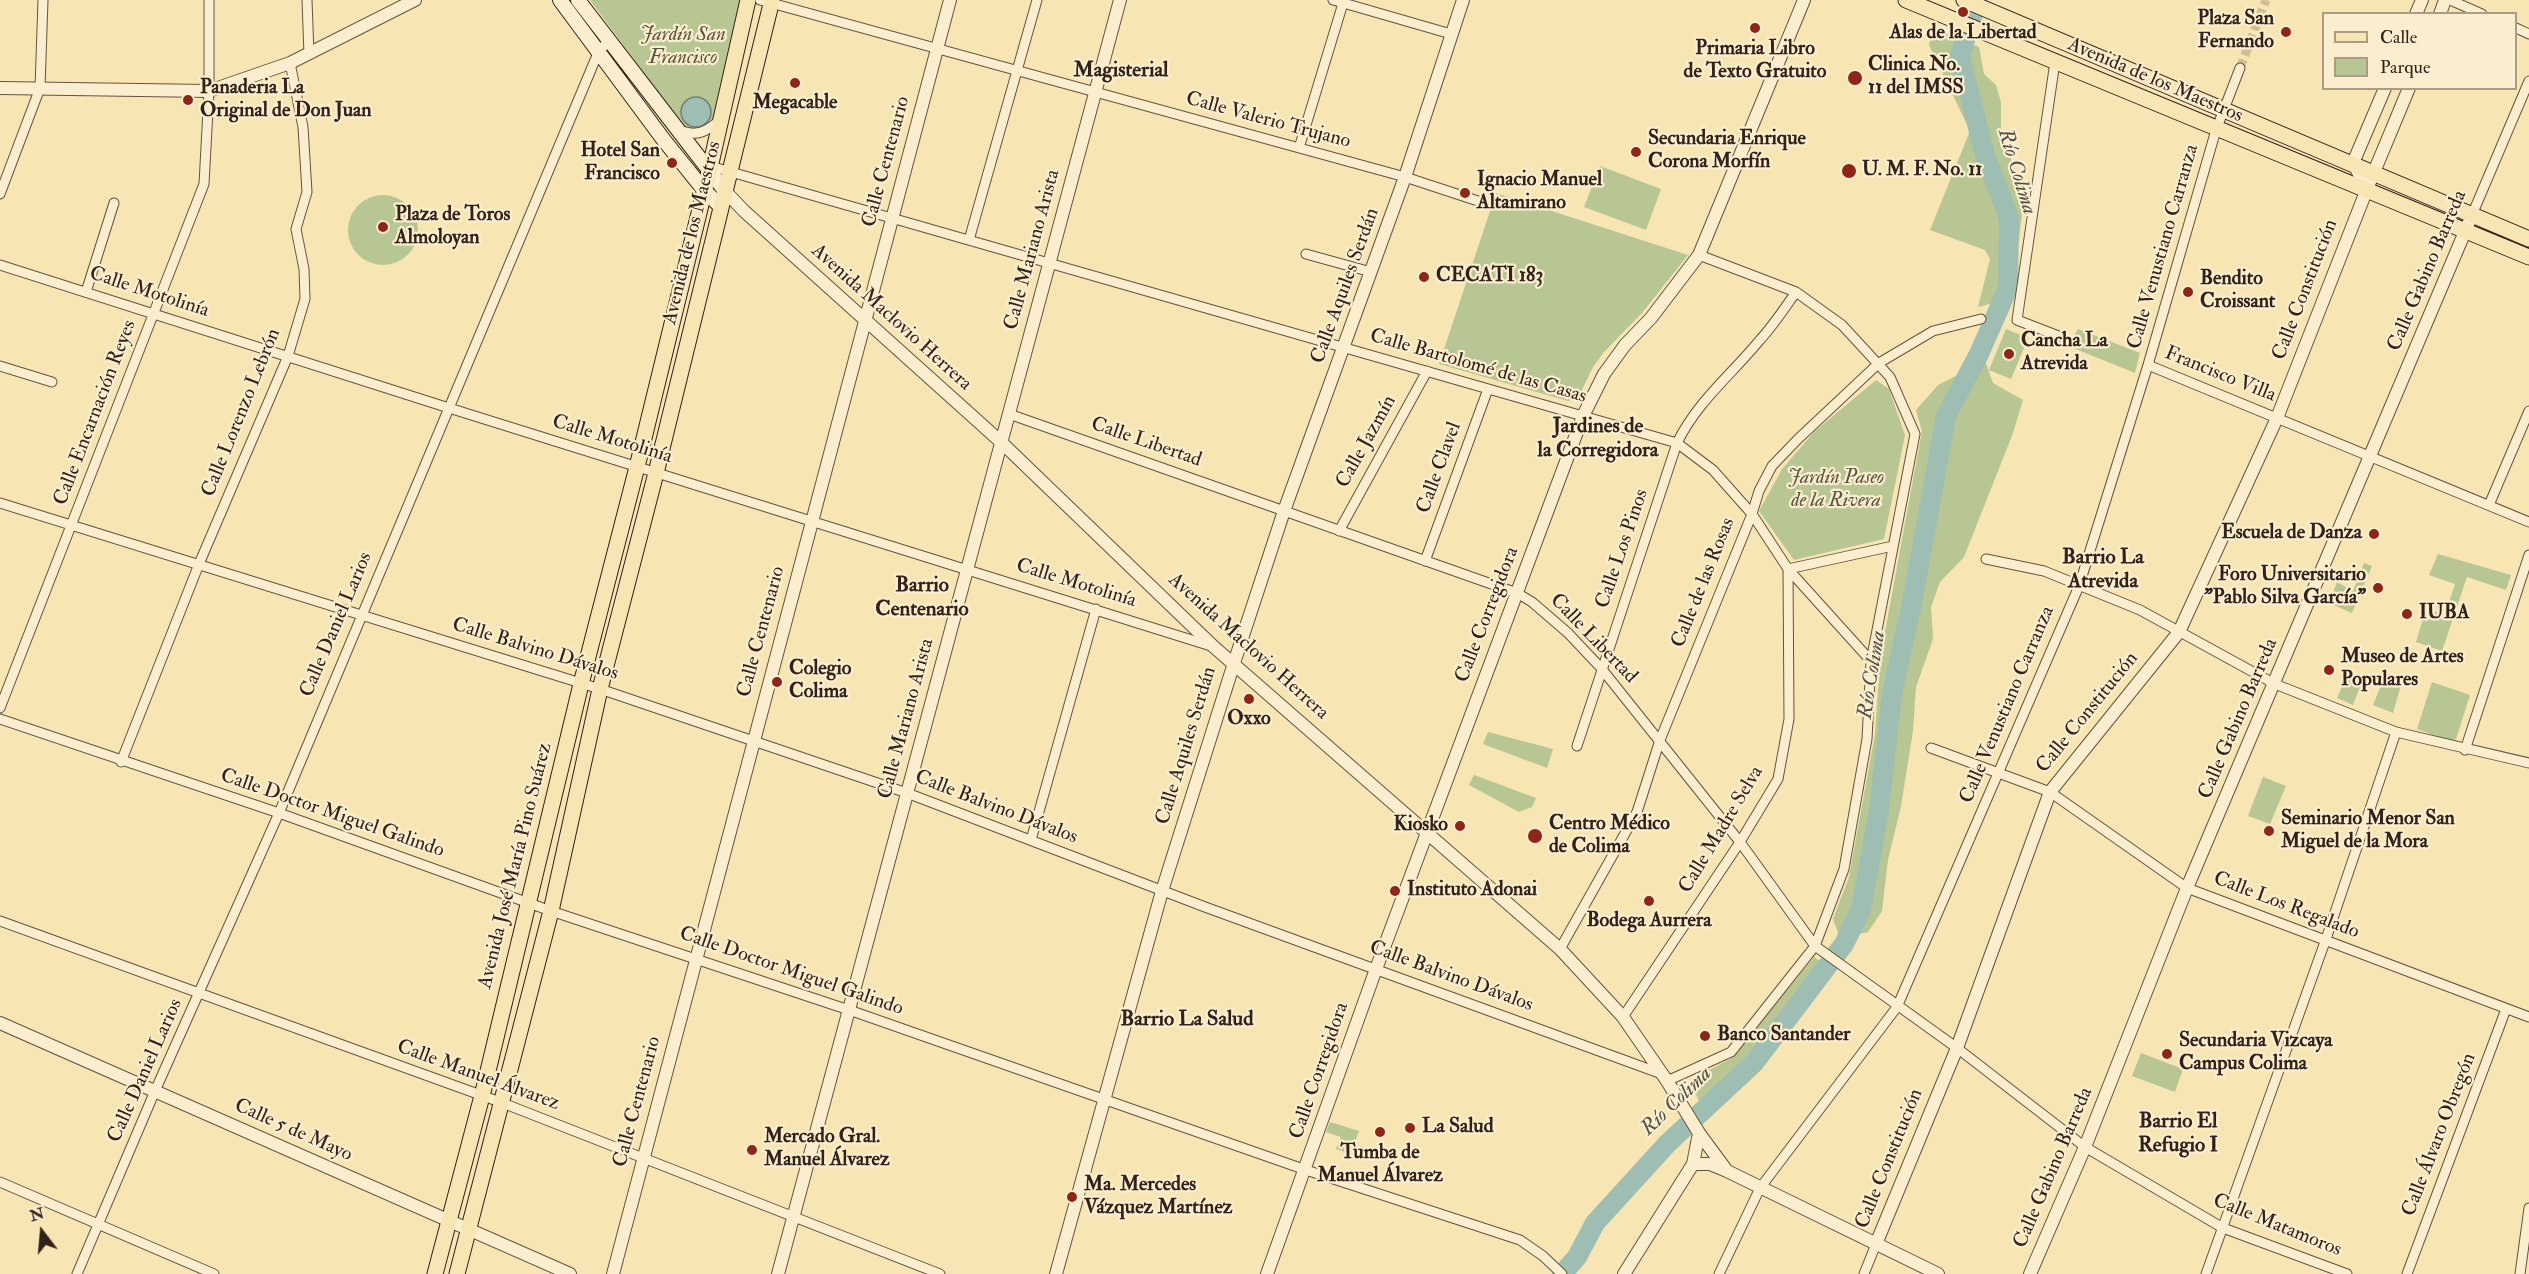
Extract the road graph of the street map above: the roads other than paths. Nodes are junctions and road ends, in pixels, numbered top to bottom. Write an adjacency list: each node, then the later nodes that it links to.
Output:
1 (43, 0): 31 (street)
2 (209, 0): 34 (street, Calle Encarnación Reyes)
3 (307, 0): 24 (street)
4 (415, 0): 24 (street)
5 (560, 0): 23 (main road)
6 (578, 0): 21 (main road)
7 (748, 0): 37 (main road, Avenida de los Maestros)
8 (950, 0): 22 (street, Calle Centenario)
9 (1037, 0): 28 (street)
10 (1120, 0): 35 (street, Calle Mariano Arista)
11 (1333, 0): 18 (street)
12 (1463, 0): 20 (street, Calle Aquiles Serdán)
13 (1803, 0): 60 (street, Calle Corregidora)
14 (1906, 0): 25 (main road, Avenida de los Maestros)
15 (1964, 0): 36 (main road, Avenida de los Maestros)
16 (2450, 0): 19 (street)
17 (768, 1): 22 (street, Calle Valerio Trujano); 43 (main road, Avenida de los Maestros)
18 (1343, 2): 20 (street); 40 (street)
19 (2477, 12)
20 (1450, 34): 45 (street, Calle Aquiles Serdán)
21 (608, 41): 23 (street, Calle Daniel Larios); 38 (main road)
22 (937, 49): 28 (street, Calle Valerio Trujano); 55 (street, Calle Centenario)
23 (598, 53): 47 (main road); 79 (street, Calle Daniel Larios)
24 (309, 54): 26 (street)
25 (2055, 62): 39 (main road, Avenida de los Maestros); 70 (street)
26 (290, 63): 34 (street); 72 (street, Calle Lorenzo Lebrón)
27 (2240, 68): 36 (street, Calle Venustiano Carranza)
28 (1016, 70): 35 (street, Calle Valerio Trujano); 58 (street)
29 (2529, 81): 54 (street, Calle Gabino Barreda)
30 (0, 88): 31 (street)
31 (40, 88): 34 (street); 49 (street)
32 (2384, 90): 41 (street)
33 (2408, 90): 44 (street, Calle Constitución)
34 (209, 92): 67 (street, Calle Encarnación Reyes)
35 (1096, 92): 40 (street, Calle Valerio Trujano); 62 (street, Calle Mariano Arista)
36 (2224, 110): 39 (street, Calle Venustiano Carranza); 41 (main road, Avenida de los Maestros)
37 (721, 118): 38 (street); 42 (main road, Avenida de los Maestros)
38 (676, 130): 42 (main road)
39 (2216, 130): 46 (main road, Avenida de los Maestros); 74 (street, Calle Venustiano Carranza)
40 (1299, 148): 45 (street, Calle Valerio Trujano)
41 (2353, 163): 44 (main road, Avenida de los Maestros); 46 (street)
42 (710, 169): 43 (street, Calle Bartolomé de las Casas); 47 (main road, Avenida de los Maestros); 48 (main road)
43 (730, 172): 48 (main road, Avenida de los Maestros); 55 (street, Calle Bartolomé de las Casas)
44 (2374, 173): 46 (street, Calle Constitución); 54 (main road, Avenida de los Maestros)
45 (1405, 177): 50 (street, Calle Valerio Trujano); 64 (street, Calle Aquiles Serdán)
46 (2367, 189): 56 (main road, Avenida de los Maestros); 83 (street, Calle Constitución)
47 (704, 190): 52 (main road); 87 (main road, Avenida de los Maestros)
48 (725, 191): 52 (main road, Avenida de los Maestros); 53 (street, Avenida Maclovio Herrera)
49 (0, 194)
50 (1478, 201)
51 (114, 203): 65 (street)
52 (721, 207): 53 (street); 88 (main road, Avenida de los Maestros)
53 (744, 211): 69 (street, Avenida Maclovio Herrera)
54 (2472, 214): 56 (street, Calle Gabino Barreda); 57 (main road, Avenida de los Maestros)
55 (892, 218): 58 (street, Calle Bartolomé de las Casas); 69 (street, Calle Centenario)
56 (2466, 231): 61 (main road, Avenida de los Maestros); 86 (street, Calle Gabino Barreda)
57 (2529, 239)
58 (969, 240): 62 (street, Calle Bartolomé de las Casas)
59 (1306, 254): 64 (street)
60 (1698, 255): 66 (street); 82 (street, Calle Corregidora)
61 (2529, 257)
62 (1050, 263): 71 (street, Calle Bartolomé de las Casas); 81 (street, Calle Mariano Arista)
63 (0, 265): 65 (street, Calle Motolinía)
64 (1371, 272): 71 (street, Calle Aquiles Serdán)
65 (86, 292): 67 (street, Calle Motolinía)
66 (1796, 292): 73 (street); 85 (street, Calle Los Pinos)
67 (153, 315): 72 (street, Calle Motolinía); 95 (street, Calle Encarnación Reyes)
68 (1981, 319): 73 (street, Calle de las Rosas)
69 (865, 320): 84 (street, Avenida Maclovio Herrera); 93 (street, Calle Centenario)
70 (2061, 337)
71 (1345, 348): 76 (street, Calle Bartolomé de las Casas); 91 (street, Calle Aquiles Serdán)
72 (288, 356): 79 (street, Calle Motolinía); 101 (street, Calle Lorenzo Lebrón)
73 (1879, 363): 92 (street, Calle de las Rosas); 97 (street)
74 (2148, 364): 83 (street, Francisco Villa); 104 (street, Calle Venustiano Carranza)
75 (0, 366): 77 (street)
76 (1427, 371): 78 (street, Calle Bartolomé de las Casas); 96 (street, Calle Jazmín)
77 (52, 382)
78 (1488, 389): 82 (street, Calle Bartolomé de las Casas); 100 (street, Calle Clavel)
79 (449, 408): 87 (street, Calle Motolinía); 107 (street, Calle Daniel Larios)
80 (2529, 411): 90 (street)
81 (1009, 414): 84 (street, Calle Mariano Arista); 91 (street, Calle Libertad)
82 (1583, 416): 85 (street, Calle Bartolomé de las Casas); 105 (street, Calle Corregidora)
83 (2277, 418): 86 (street, Francisco Villa); 108 (street, Calle Constitución)
84 (1001, 442): 102 (street, Calle Mariano Arista); 109 (street, Avenida Maclovio Herrera)
85 (1677, 443): 92 (street, Calle Bartolomé de las Casas); 112 (street, Calle Los Pinos)
86 (2371, 456): 90 (street, Francisco Villa); 114 (street, Calle Gabino Barreda)
87 (637, 467): 88 (street, Calle Motolinía); 113 (main road, Avenida José María Pino Suárez)
88 (656, 473): 93 (street, Calle Motolinía); 115 (main road, Avenida José María Pino Suárez)
89 (0, 503): 95 (street, Calle Balvino Dávalos)
90 (2489, 505): 94 (street, Francisco Villa)
91 (1284, 511): 96 (street, Calle Libertad); 111 (street, Calle Aquiles Serdán)
92 (1752, 513): 103 (street, Calle Bartolomé de las Casas); 119 (street, Calle de las Rosas)
93 (812, 520): 102 (street, Calle Motolinía); 120 (street, Calle Centenario)
94 (2529, 522)
95 (72, 524): 101 (street, Calle Balvino Dávalos); 116 (street, Calle Encarnación Reyes)
96 (1339, 531): 100 (street, Calle Libertad)
97 (1893, 546): 103 (street); 110 (street)
98 (2529, 555): 123 (street)
99 (1986, 559): 104 (street)
100 (1425, 561): 105 (street, Calle Libertad)
101 (199, 564): 107 (street, Calle Balvino Dávalos); 124 (street, Calle Lorenzo Lebrón)
102 (967, 569): 106 (street, Calle Motolinía); 128 (street, Calle Mariano Arista)
103 (1788, 569): 110 (street, Calle Bartolomé de las Casas); 132 (street, Calle Madre Selva)
104 (2079, 586): 108 (street); 126 (street, Calle Venustiano Carranza)
105 (1517, 593): 112 (street, Calle Libertad); 130 (street, Calle Corregidora)
106 (1096, 609): 109 (street, Calle Motolinía); 131 (street)
107 (361, 614): 113 (street, Calle Balvino Dávalos); 129 (street, Calle Daniel Larios)
108 (2179, 632): 114 (street); 127 (street, Calle Constitución)
109 (1214, 647): 111 (street, Avenida Maclovio Herrera)
110 (1871, 661): 139 (street)
111 (1234, 663): 130 (street, Avenida Maclovio Herrera); 134 (street, Calle Aquiles Serdán)
112 (1601, 668): 119 (street, Calle Libertad); 121 (street, Calle Los Pinos)
113 (581, 684): 115 (street, Calle Balvino Dávalos); 135 (main road, Avenida José María Pino Suárez)
114 (2275, 684): 118 (street); 133 (street, Calle Gabino Barreda)
115 (600, 689): 120 (street, Calle Balvino Dávalos); 136 (main road, Avenida José María Pino Suárez)
116 (0, 708)
117 (0, 719): 124 (street, Calle Doctor Miguel Galindo)
118 (2396, 732): 123 (street); 138 (street)
119 (1660, 740): 132 (street, Calle Libertad); 140 (street, Calle de las Rosas)
120 (754, 741): 128 (street, Calle Balvino Dávalos); 141 (street, Calle Centenario)
121 (1577, 746)
122 (1931, 747): 126 (street, Calle Los Regalado)
123 (2465, 750): 125 (street)
124 (121, 762): 129 (street, Calle Doctor Miguel Galindo)
125 (2529, 763)
126 (1999, 773): 127 (street, Calle Los Regalado); 144 (street, Calle Venustiano Carranza)
127 (2050, 792): 133 (street, Calle Los Regalado); 150 (street, Calle Constitución)
128 (907, 793): 131 (street, Calle Balvino Dávalos); 145 (street, Calle Mariano Arista)
129 (279, 813): 135 (street, Calle Doctor Miguel Galindo); 143 (street, Calle Daniel Larios)
130 (1428, 833): 140 (street, Avenida Maclovio Herrera); 142 (street, Calle Corregidora)
131 (1031, 840): 134 (street, Calle Balvino Dávalos)
132 (1740, 842): 139 (street, Calle Libertad); 147 (street, Calle Madre Selva)
133 (2187, 888): 138 (street, Calle Los Regalado); 157 (street, Calle Gabino Barreda)
134 (1162, 891): 142 (street, Calle Balvino Dávalos); 154 (street, Calle Aquiles Serdán)
135 (528, 902): 136 (street, Calle Doctor Miguel Galindo); 153 (main road, Avenida José María Pino Suárez)
136 (550, 911): 141 (street, Calle Doctor Miguel Galindo); 155 (main road, Avenida José María Pino Suárez)
137 (0, 921): 143 (street, Calle Manuel Álvarez)
138 (2326, 939): 146 (street, Calle Los Regalado); 168 (street)
139 (1815, 946): 144 (street, Calle Libertad); 151 (street)
140 (1560, 949): 147 (street, Avenida Maclovio Herrera)
141 (696, 958): 145 (street, Calle Doctor Miguel Galindo); 158 (street, Calle Centenario)
142 (1377, 969): 151 (street, Calle Balvino Dávalos); 160 (street, Calle Corregidora)
143 (201, 994): 152 (street, Calle Daniel Larios); 153 (street, Calle Manuel Álvarez)
144 (1897, 1007): 150 (street, Calle Libertad); 163 (street, Calle Venustiano Carranza)
145 (849, 1010): 154 (street, Calle Doctor Miguel Galindo); 165 (street, Calle Mariano Arista)
146 (2506, 1010): 148 (street, Calle Los Regalado); 189 (street, Calle Álvaro Obregón)
147 (1623, 1017): 151 (street, Avenida Maclovio Herrera)
148 (2529, 1017)
149 (0, 1023): 152 (street, Calle 5 de Mayo)
150 (1956, 1048): 157 (street, Calle Matamoros); 170 (street, Calle Constitución)
151 (1668, 1082): 156 (street, Avenida Maclovio Herrera)
152 (155, 1091): 166 (street, Calle 5 de Mayo); 167 (street, Calle Daniel Larios)
153 (482, 1096): 155 (street, Calle Manuel Álvarez); 166 (main road, Avenida José María Pino Suárez)
154 (1103, 1099): 160 (street, Calle Doctor Miguel Galindo); 179 (street, Calle Aquiles Serdán)
155 (500, 1102): 158 (street, Calle Manuel Álvarez); 169 (main road, Avenida José María Pino Suárez)
156 (1699, 1134): 159 (street); 161 (street, Avenida Maclovio Herrera)
157 (2085, 1148): 168 (street, Calle Matamoros); 186 (street, Calle Gabino Barreda)
158 (644, 1157): 165 (street, Calle Manuel Álvarez); 176 (street, Calle Centenario)
159 (1693, 1164): 161 (street); 182 (street)
160 (1306, 1170): 180 (street, Calle Corregidora); 181 (street, Calle Doctor Miguel Galindo)
161 (1727, 1171): 163 (street)
162 (0, 1182): 167 (street)
163 (1760, 1188): 170 (street); 183 (street, Calle Venustiano Carranza)
164 (2529, 1208): 190 (street)
165 (793, 1216): 177 (street, Calle Mariano Arista); 178 (street, Calle Manuel Álvarez)
166 (449, 1221): 169 (street, Calle 5 de Mayo); 173 (main road, Avenida José María Pino Suárez)
167 (99, 1222): 171 (street, Calle Daniel Larios); 172 (street)
168 (2223, 1228): 187 (street); 188 (street, Calle Matamoros)
169 (468, 1229): 174 (main road, Avenida José María Pino Suárez); 175 (street, Calle 5 de Mayo)
170 (1876, 1244): 184 (street, Calle Constitución); 185 (street)
171 (77, 1274)
172 (214, 1274)
173 (435, 1274)
174 (457, 1274)
175 (570, 1274)
176 (613, 1274)
177 (778, 1274)
178 (940, 1274)
179 (1056, 1274)
180 (1267, 1274)
181 (1562, 1274)
182 (1624, 1274)
183 (1719, 1274)
184 (1864, 1274)
185 (1938, 1274)
186 (2030, 1274)
187 (2206, 1274)
188 (2347, 1274)
189 (2407, 1274)
190 (2520, 1274)

